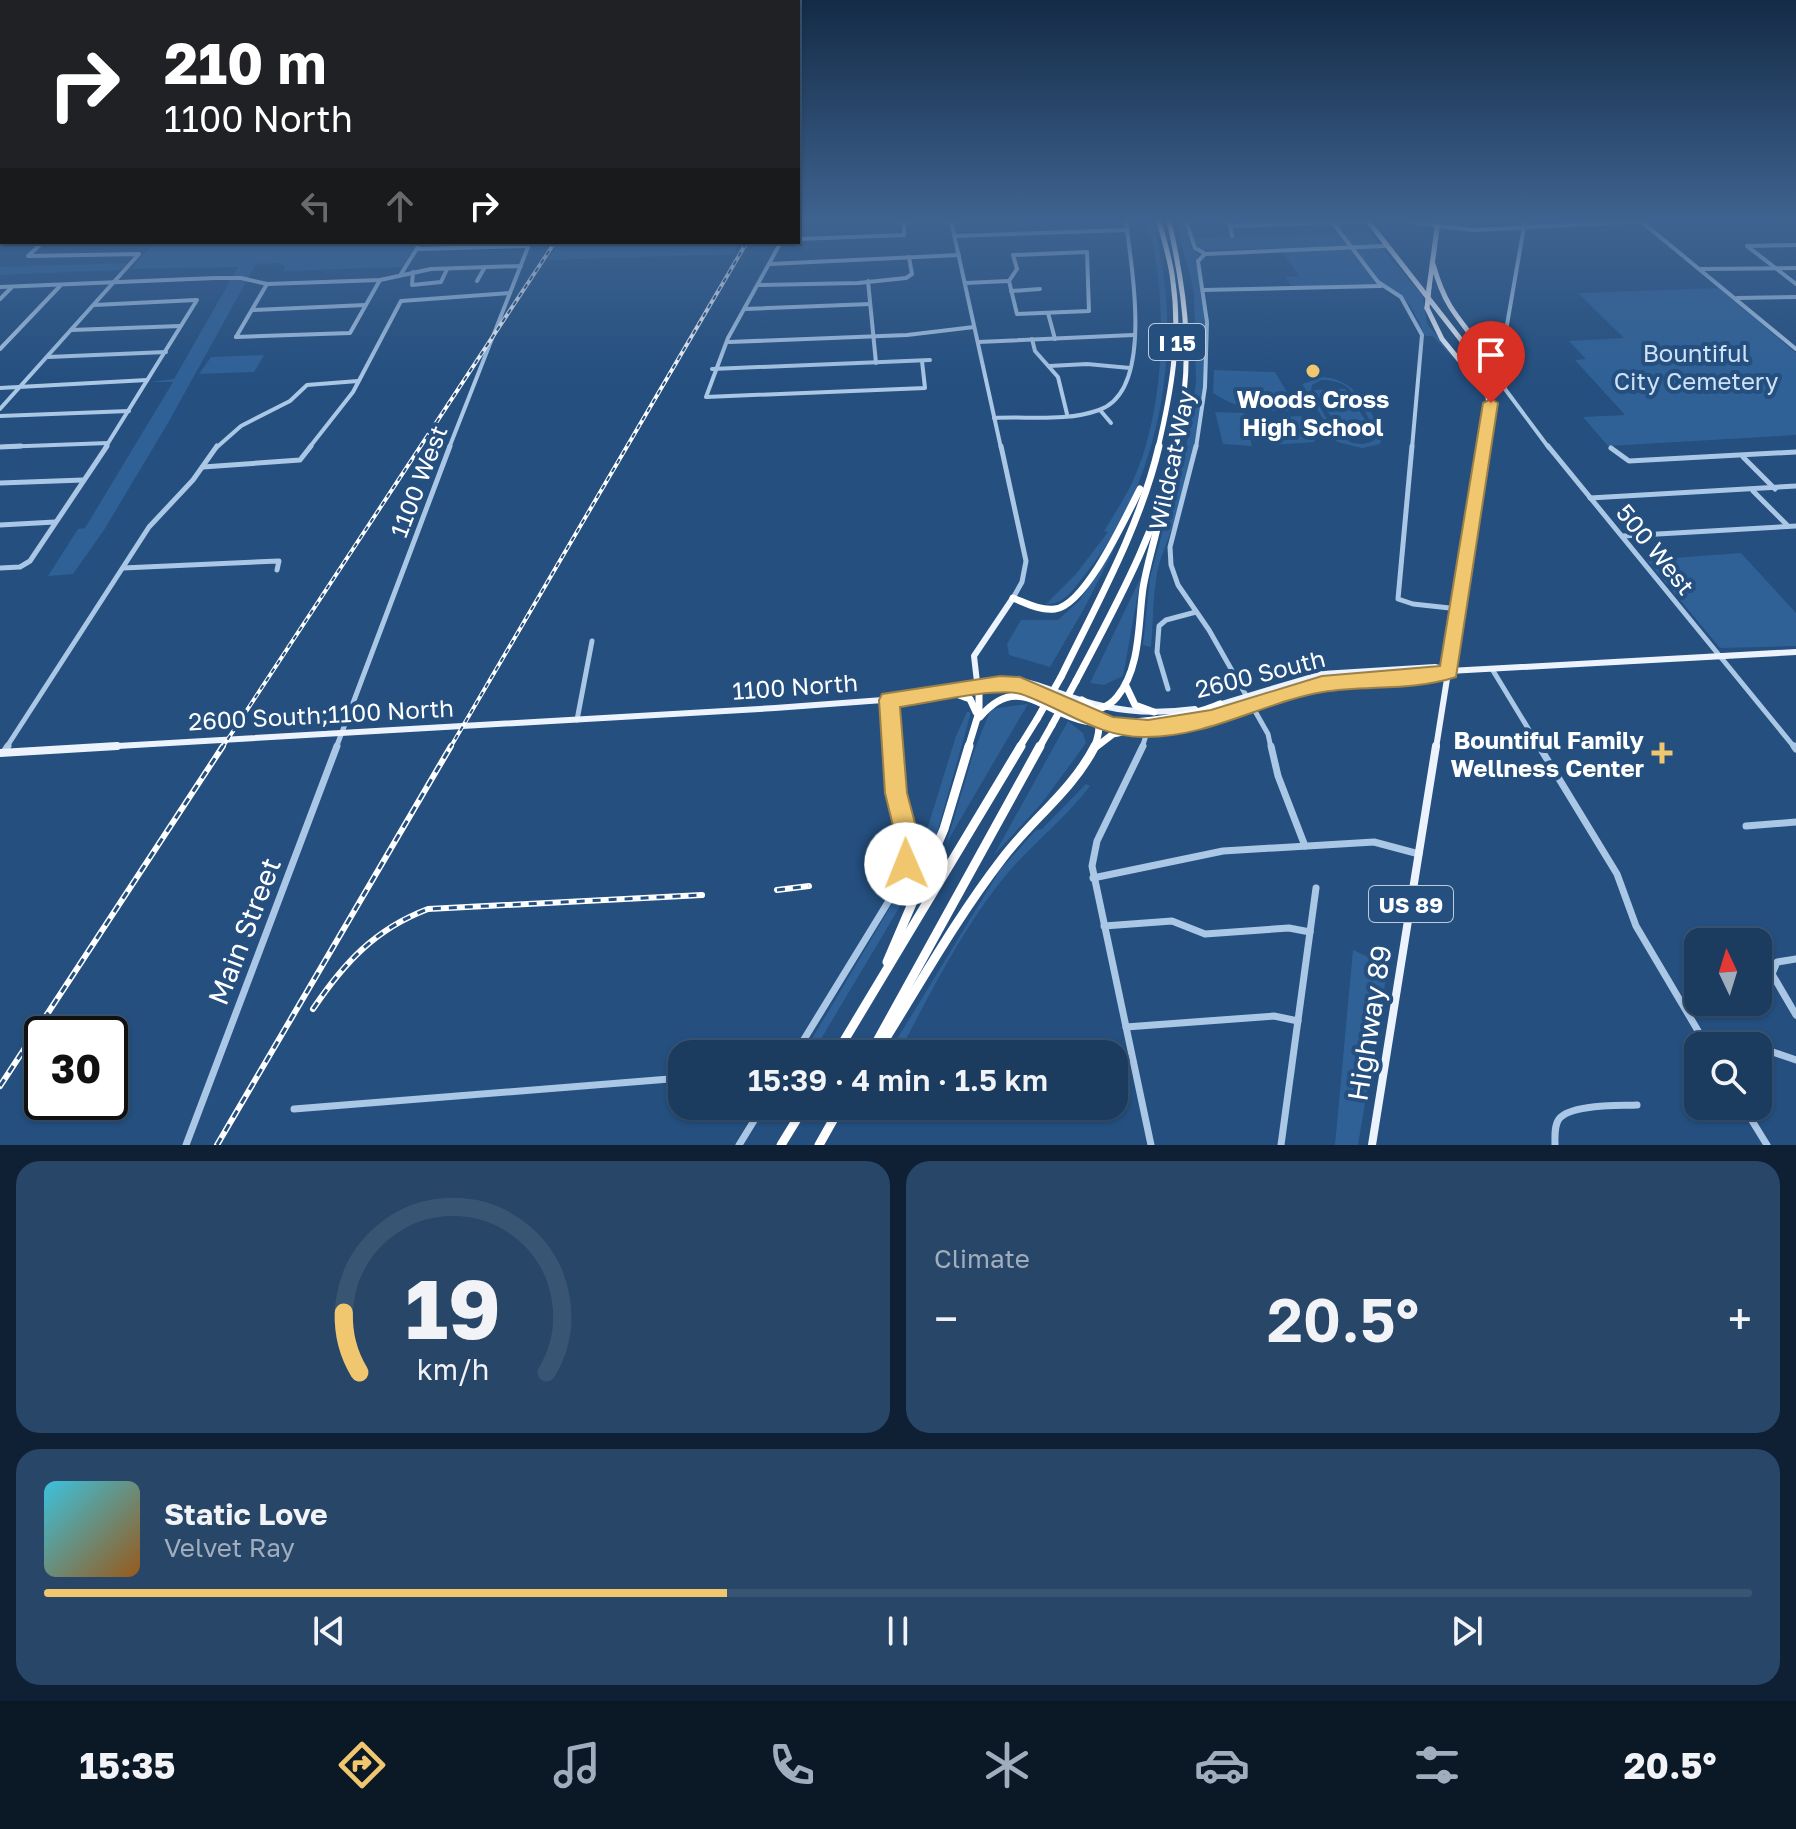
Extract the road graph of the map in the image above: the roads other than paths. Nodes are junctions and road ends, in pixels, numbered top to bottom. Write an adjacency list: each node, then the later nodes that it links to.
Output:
1 (120, 274): 23 (street)
2 (413, 274): 3 (street)
3 (444, 274)
4 (481, 274): 24 (street)
5 (518, 274): 37 (street, 1100 West)
6 (765, 274): 30 (street)
7 (911, 274): 25 (street)
8 (963, 274): 27 (street)
9 (1013, 274): 26 (street)
10 (1088, 274): 47 (street)
11 (1131, 274): 53 (street)
12 (1172, 274): 87 (highway, I 15)
13 (1183, 274): 89 (highway, I 15)
14 (1200, 274): 35 (street, Wildcat Way)
15 (1373, 274): 31 (street)
16 (1408, 274): 74 (main road, US 89)
17 (1431, 274): 74 (main road, bridge)
18 (1437, 274): 74 (main road)
19 (1515, 274): 95 (street, 500 West)
20 (1706, 274): 39 (street)
21 (400, 275): 22 (street)
22 (380, 280): 28 (street); 43 (street)
23 (114, 281): 28 (street); 29 (street); 42 (street)
24 (477, 281)
25 (868, 281): 30 (street); 41 (street)
26 (1009, 281): 27 (street); 36 (street)
27 (965, 283): 50 (street)
28 (267, 284): 46 (street)
29 (61, 285): 33 (street); 52 (street)
30 (759, 285): 45 (street)
31 (1382, 286): 35 (street); 104 (street)
32 (0, 287): 33 (street)
33 (12, 287): 40 (street)
34 (1040, 289): 36 (street)
35 (1203, 290): 105 (street, Wildcat Way)
36 (1011, 291): 47 (street)
37 (510, 293): 71 (street); 130 (street, 1100 West)
38 (1796, 297): 39 (street)
39 (1735, 298): 61 (street)
40 (0, 299)
41 (870, 304): 44 (street); 55 (street)
42 (93, 305): 49 (street); 51 (street)
43 (365, 305): 46 (street); 46 (street)
44 (797, 308): 45 (street); 48 (street)
45 (745, 309): 58 (street)
46 (254, 310)
47 (1048, 313): 57 (street)
48 (797, 314)
49 (181, 326): 51 (street); 62 (street)
50 (974, 327): 55 (street); 59 (street)
51 (71, 330): 63 (street)
52 (12, 335): 54 (street); 60 (street)
53 (1133, 335): 57 (street); 68 (street)
54 (0, 336)
55 (872, 337): 58 (street); 66 (street)
56 (1032, 339): 57 (street); 59 (street); 67 (street)
57 (1055, 339)
58 (729, 342): 69 (street)
59 (978, 342): 80 (street)
60 (0, 349)
61 (1796, 349)
62 (167, 352): 63 (street); 70 (street)
63 (46, 357): 72 (street)
64 (930, 360): 65 (street)
65 (922, 361): 66 (street); 69 (street)
66 (876, 363): 69 (street)
67 (1049, 366): 68 (street); 78 (street)
68 (1130, 368): 76 (street)
69 (712, 369)
70 (148, 380): 72 (street); 77 (street)
71 (358, 381): 88 (street); 88 (street)
72 (20, 387): 73 (street); 75 (street)
73 (0, 388)
74 (1491, 398): 104 (main road, US 89)
75 (0, 409)
76 (1100, 410): 78 (street); 81 (street)
77 (130, 411): 79 (street); 82 (street)
78 (1067, 414): 80 (street)
79 (0, 416)
80 (994, 418): 103 (street)
81 (1111, 423)
82 (109, 442): 83 (street); 90 (street)
83 (0, 447)
84 (1611, 448): 86 (street)
85 (1796, 452): 86 (street)
86 (1743, 457): 93 (street)
87 (1154, 463): 103 (highway); 143 (highway, I 15, bridge)
88 (202, 467): 101 (street)
89 (1169, 478): 111 (highway); 150 (highway, I 15, bridge)
90 (84, 480): 91 (street); 96 (street)
91 (0, 483)
92 (1796, 486): 93 (street)
93 (1775, 489): 94 (street)
94 (1752, 490): 95 (street); 98 (street)
95 (1590, 498): 99 (street, 500 West)
96 (56, 522): 97 (street); 100 (street)
97 (0, 525)
98 (1793, 527): 99 (street)
99 (1622, 536): 108 (street, 500 West)
100 (0, 568)
101 (123, 568): 102 (street); 133 (street)
102 (277, 570)
103 (1013, 598): 112 (main road)
104 (1459, 609): 110 (main road, US 89)
105 (1196, 612): 113 (street); 115 (street, Wildcat Way)
106 (592, 641): 125 (street)
107 (1796, 652): 108 (main road, 2600 South)
108 (1720, 656): 109 (main road, 2600 South); 131 (street, 500 West)
109 (1492, 669): 110 (main road, 2600 South); 147 (street)
110 (1449, 671): 115 (main road, 2600 South); 119 (main road, 1100 North); 137 (main road, Highway 89 / US 89)
111 (1126, 683): 120 (highway); 123 (highway)
112 (978, 684): 114 (main road, 1100 North); 117 (main road, 2600 South); 121 (main road, 1100 North); 126 (highway)
113 (1168, 689)
114 (948, 691): 116 (main road, 1100 North); 126 (highway)
115 (1246, 696): 118 (main road, 2600 South); 119 (street, Wildcat Way)
116 (889, 700): 124 (main road, 1100 North); 148 (street)
117 (1082, 700): 120 (main road, 2600 South); 122 (highway)
118 (1220, 704): 123 (main road, 2600 South); 127 (highway)
119 (1252, 706): 129 (main road, 1100 North); 136 (street, Wildcat Way)
120 (1109, 708): 122 (highway); 123 (main road, 2600 South)
121 (1084, 712): 122 (highway); 127 (main road, 1100 North)
122 (1097, 712): 127 (highway)
123 (1154, 712)
124 (645, 716): 125 (main road, 2600 South;1100 North)
125 (577, 720): 130 (main road, 2600 South;1100 North)
126 (976, 722): 127 (highway); 143 (highway)
127 (1101, 722): 128 (main road, 1100 North); 132 (highway)
128 (1137, 729): 129 (main road, 1100 North); 132 (highway)
129 (1148, 729): 138 (street)
130 (342, 733): 133 (main road, 2600 South;1100 North); 161 (street, Main Street)
131 (1795, 747)
132 (1094, 749): 151 (highway)
133 (2, 753)
134 (1796, 822): 135 (street)
135 (1746, 826)
136 (1305, 846): 137 (street); 138 (street)
137 (1420, 854): 167 (main road, Highway 89 / US 89)
138 (1093, 878): 140 (street)
139 (1316, 888): 141 (street)
140 (1104, 926): 141 (street); 146 (street)
141 (1310, 932): 145 (street)
142 (1796, 959): 144 (street)
143 (877, 987): 149 (highway, I 15)
144 (1796, 1015)
145 (1298, 1021): 146 (street); 166 (street)
146 (1126, 1027): 165 (street)
147 (1698, 1032)
148 (804, 1040)
149 (845, 1040)
150 (881, 1040)
151 (882, 1040)
152 (1772, 1052): 153 (street)
153 (1796, 1060)
154 (668, 1079): 156 (street)
155 (1637, 1105): 168 (street)
156 (294, 1109)
157 (754, 1120): 162 (street)
158 (796, 1120): 163 (highway)
159 (834, 1120): 164 (highway)
160 (1752, 1120): 169 (street)
161 (186, 1145)
162 (739, 1145)
163 (781, 1145)
164 (819, 1145)
165 (1151, 1145)
166 (1281, 1145)
167 (1372, 1145)
168 (1555, 1145)
169 (1767, 1145)

